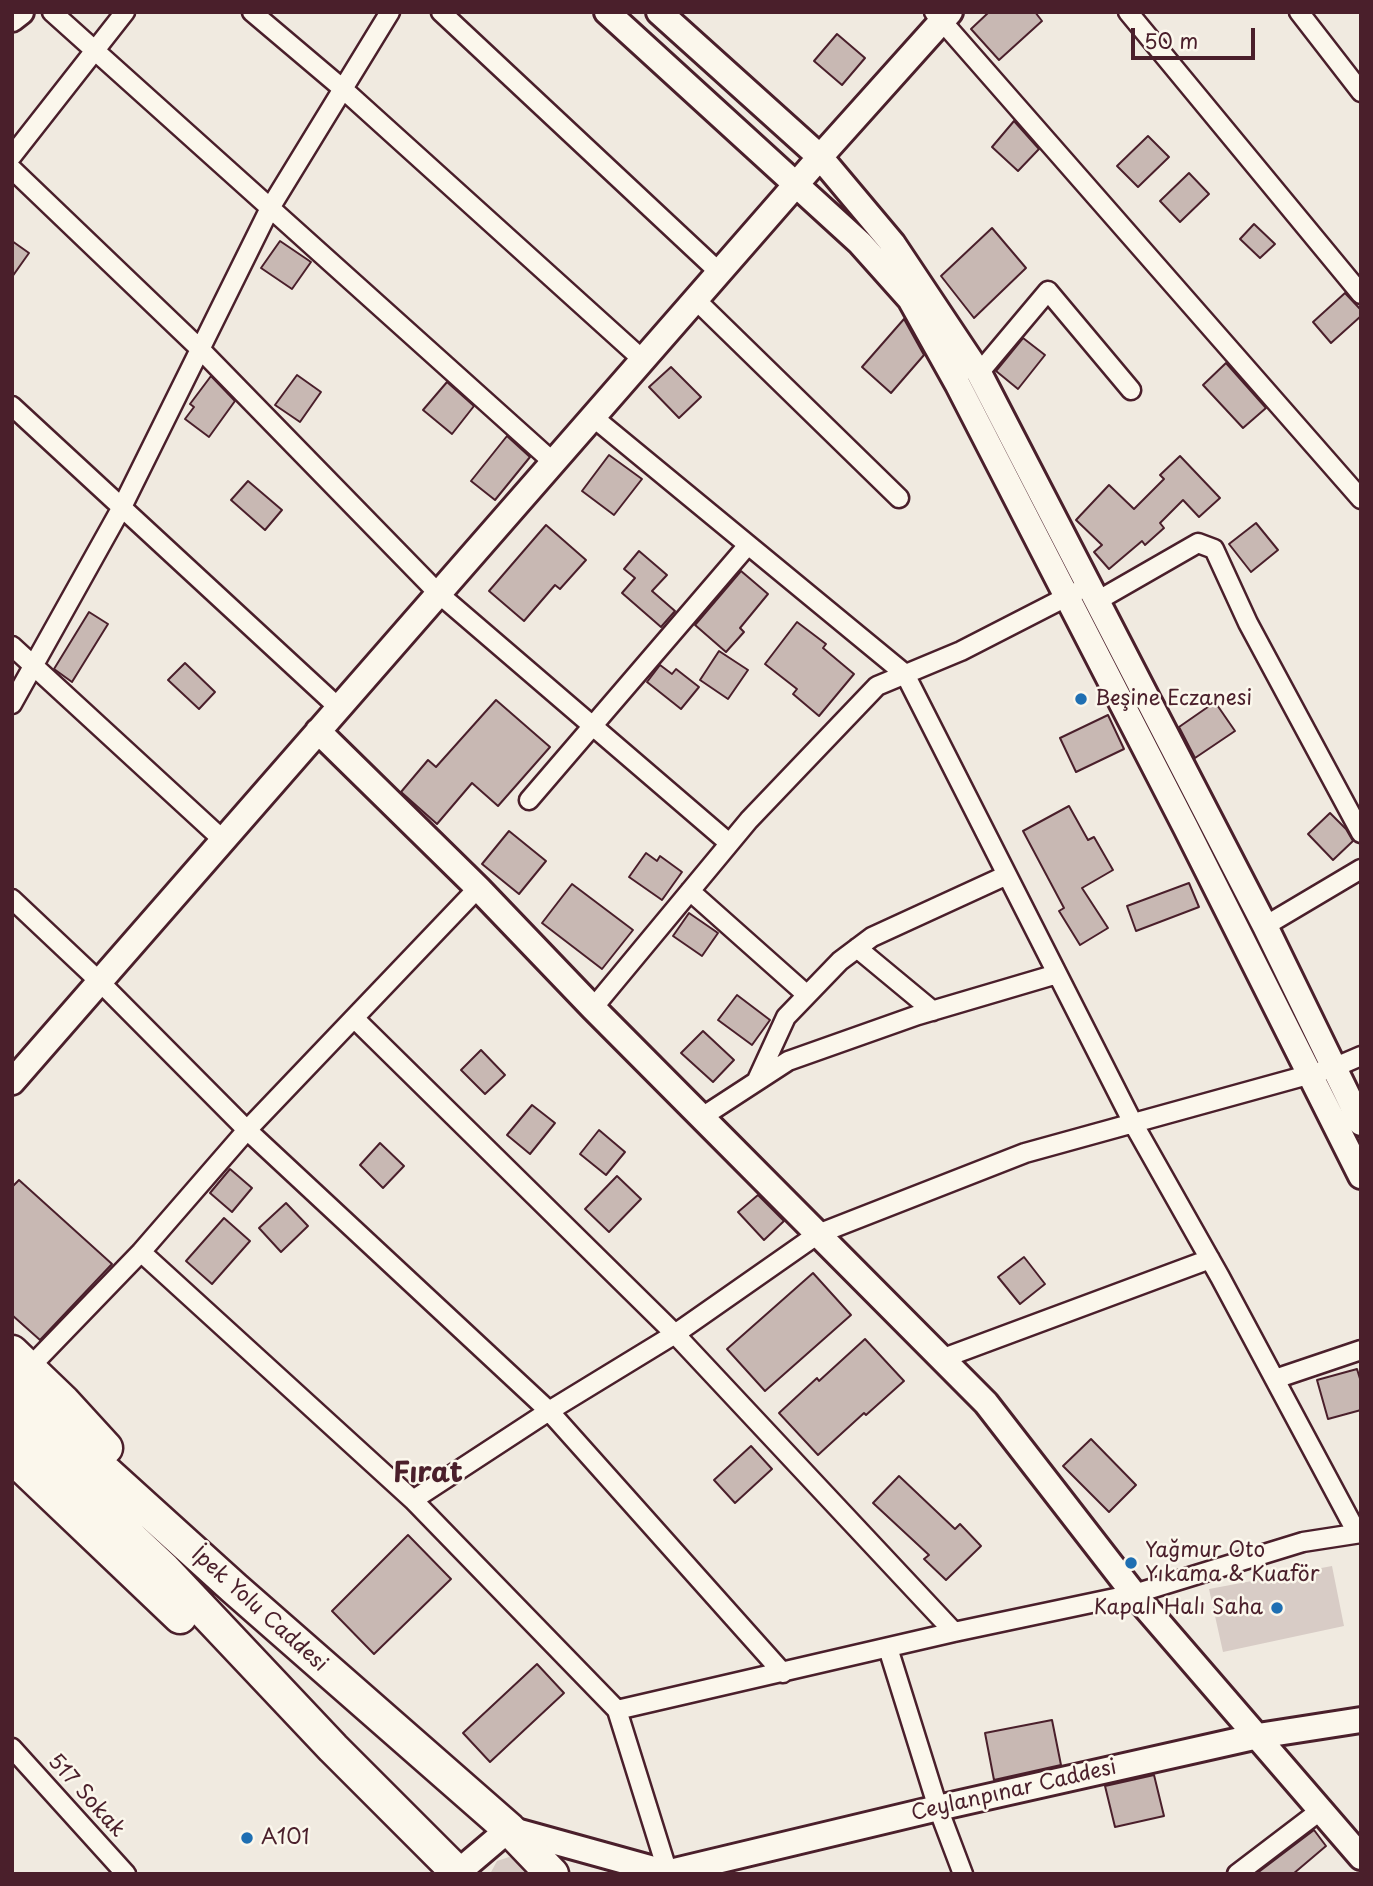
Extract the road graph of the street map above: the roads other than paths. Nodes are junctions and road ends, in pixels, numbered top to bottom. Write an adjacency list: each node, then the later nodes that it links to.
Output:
1 (21, 12): 12 (street)
2 (52, 12): 13 (street)
3 (125, 12): 13 (street)
4 (252, 12): 14 (street)
5 (390, 12): 14 (street)
6 (441, 12): 21 (street)
7 (607, 12): 19 (street)
8 (659, 12): 17 (street)
9 (1128, 12): 22 (street)
10 (1300, 12): 15 (street)
11 (942, 15): 17 (street); 32 (street)
12 (12, 19)
13 (96, 52): 16 (street); 20 (street)
14 (343, 89): 20 (street); 25 (street)
15 (1361, 92)
16 (12, 156)
17 (820, 157): 19 (street); 26 (street)
18 (12, 169): 24 (street)
19 (796, 185): 21 (street); 36 (street)
20 (270, 208): 24 (street); 30 (street)
21 (719, 272): 23 (street)
22 (1361, 294)
23 (695, 300): 25 (street); 31 (street)
24 (200, 349): 33 (street); 35 (street)
25 (643, 360): 29 (street)
26 (979, 373): 27 (street); 36 (street)
27 (1131, 390)
28 (12, 406): 33 (street)
29 (593, 418): 30 (street); 34 (street)
30 (553, 462): 35 (street)
31 (899, 498)
32 (1361, 499)
33 (122, 507): 38 (street); 41 (street)
34 (748, 545): 39 (street); 42 (street)
35 (439, 594): 41 (street); 42 (street)
36 (1084, 594): 39 (street); 45 (street); 53 (street); 62 (street)
37 (12, 646): 38 (street)
38 (33, 665): 40 (street); 46 (street)
39 (905, 674): 47 (street); 49 (street)
40 (12, 704)
41 (339, 708): 43 (street)
42 (593, 726): 44 (street); 47 (street)
43 (318, 732): 46 (street); 50 (street)
44 (529, 800)
45 (1361, 833)
46 (223, 840): 56 (street)
47 (729, 843): 51 (street)
48 (1361, 869): 53 (street)
49 (1007, 875): 54 (street); 55 (street)
50 (478, 888): 58 (street); 60 (street)
51 (690, 891): 57 (street); 58 (street)
52 (12, 899): 56 (street)
53 (1265, 926): 62 (street)
54 (857, 948): 57 (street); 59 (street)
55 (1057, 974): 59 (street); 66 (street)
56 (100, 982): 64 (street); 68 (street)
57 (807, 995): 63 (street)
58 (593, 1008): 65 (street)
59 (933, 1011): 63 (street)
60 (355, 1020): 68 (street); 73 (street)
61 (1361, 1056): 62 (street)
62 (1322, 1071): 66 (street); 67 (street); 69 (street)
63 (757, 1080): 65 (street)
64 (12, 1082)
65 (702, 1117): 70 (street)
66 (1133, 1123): 70 (street); 72 (street)
67 (1361, 1124)
68 (247, 1130): 71 (street); 78 (street)
69 (1361, 1176)
70 (818, 1234): 73 (street); 75 (street)
71 (141, 1252): 76 (street); 81 (street)
72 (1210, 1259): 75 (street); 77 (street)
73 (675, 1334): 78 (street); 84 (street)
74 (1361, 1350): 77 (street)
75 (941, 1359): 83 (street)
76 (18, 1369): 93 (highway, İpek Yolu Caddesi)
77 (1275, 1379): 82 (street)
78 (549, 1411): 81 (street); 86 (street)
79 (12, 1426): 97 (highway, İpek Yolu Caddesi)
80 (12, 1457): 97 (highway)
81 (413, 1500): 87 (street)
82 (1359, 1533): 83 (street)
83 (1134, 1594): 84 (street); 89 (street)
84 (954, 1632): 85 (street)
85 (888, 1647): 86 (street); 91 (street)
86 (783, 1673): 87 (street)
87 (617, 1710): 95 (street)
88 (1361, 1720): 89 (street, Ceylanpınar Caddesi)
89 (1258, 1736): 91 (street, Ceylanpınar Caddesi); 92 (street)
90 (12, 1748): 96 (street, 517 Sokak)
91 (938, 1808): 95 (street, Ceylanpınar Caddesi); 99 (street)
92 (1321, 1810): 94 (street); 100 (street)
93 (509, 1829): 95 (street, Ceylanpınar Caddesi); 97 (street); 98 (highway, İpek Yolu Caddesi)
94 (1361, 1857)
95 (665, 1873)
96 (126, 1874)
97 (458, 1874)
98 (552, 1874)
99 (962, 1874)
100 (1237, 1874)

